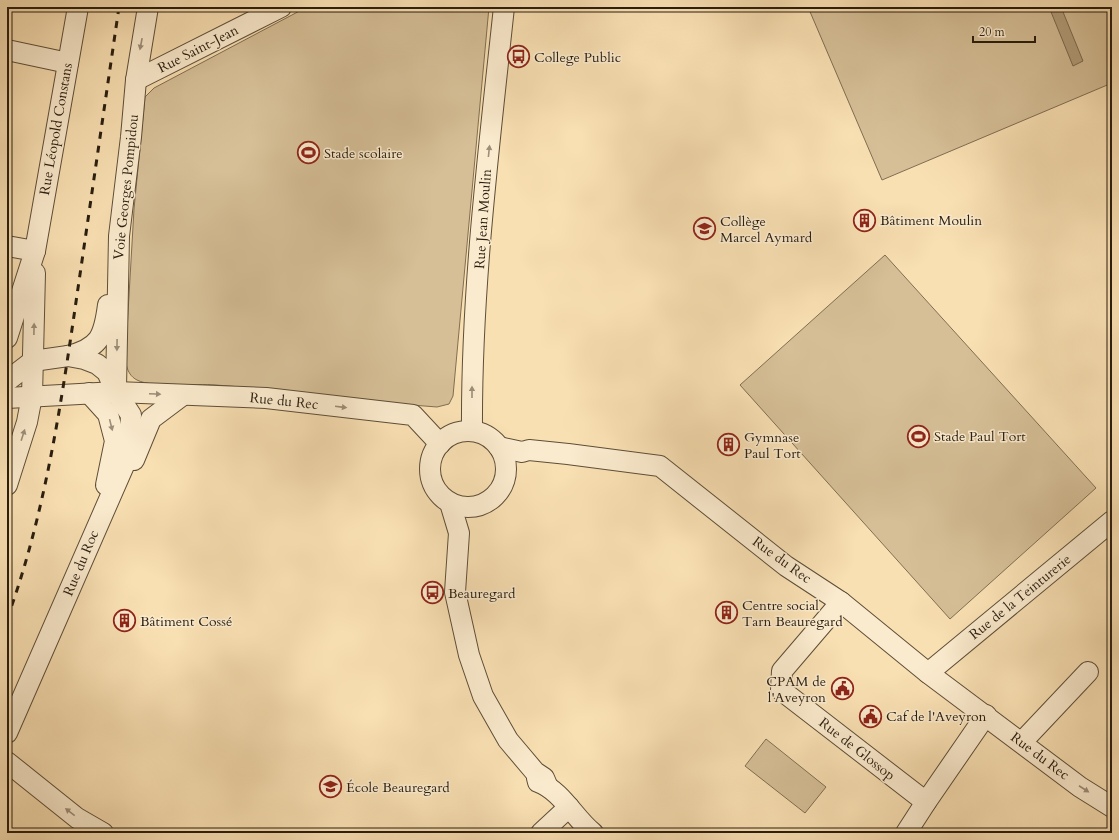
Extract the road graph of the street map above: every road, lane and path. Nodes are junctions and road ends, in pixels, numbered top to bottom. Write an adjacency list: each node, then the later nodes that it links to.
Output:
1 (78, 7): 6 (street, Rue Léopold Constans)
2 (148, 7): 7 (street, Voie Georges Pompidou, one-way to 7)
3 (281, 7): 7 (street, Rue Saint-Jean)
4 (504, 7): 21 (street, Rue Jean Moulin, one-way to 4)
5 (7, 50): 6 (street)
6 (68, 63): 10 (street, Rue Léopold Constans)
7 (136, 80): 8 (street, Voie Georges Pompidou)
8 (119, 236): 13 (street); 16 (street, Voie Georges Pompidou, one-way to 16)
9 (7, 246): 10 (street)
10 (35, 251): 11 (street, Rue Léopold Constans); 12 (street, Rue Léopold Constans); 14 (street, Rue Léopold Constans, one-way to 10)
11 (7, 301)
12 (7, 338)
13 (68, 356): 14 (street); 16 (street, Rue du Roc)
14 (33, 361): 15 (street); 19 (street, Rue Léopold Constans)
15 (7, 381)
16 (116, 392): 17 (street, Rue du Rec); 18 (street, Rue du Rec, one-way to 18); 29 (street, Rue du Roc)
17 (89, 393): 19 (street, Rue du Rec); 29 (street, one-way to 29)
18 (183, 395): 22 (street, Rue du Rec, one-way to 22); 29 (street)
19 (32, 396): 20 (street, Rue du Rec); 26 (street, Rue Léopold Constans, one-way to 19)
20 (7, 398)
21 (472, 431): 22 (street); 23 (street)
22 (440, 444): 27 (street)
23 (499, 447): 24 (street, Rue du Rec); 25 (street)
24 (522, 452): 25 (street); 32 (street, Rue du Rec)
25 (506, 470): 28 (street)
26 (7, 485)
27 (450, 503): 28 (street); 31 (street)
28 (478, 506): 31 (street)
29 (100, 518): 36 (street, Rue du Roc)
30 (1112, 521): 34 (street, Rue de la Teinturerie)
31 (459, 533): 40 (street)
32 (841, 602): 34 (street, Rue du Rec); 39 (street, Rue de Glossop)
33 (1088, 672): 37 (street)
34 (928, 673): 35 (street, Rue du Rec)
35 (986, 715): 37 (street, Rue du Rec); 39 (street)
36 (7, 733)
37 (1022, 742): 41 (street, Rue du Rec, one-way to 41)
38 (7, 762): 42 (street, one-way to 38)
39 (926, 802): 46 (street)
40 (569, 807): 43 (street); 44 (street); 45 (street)
41 (1112, 807)
42 (103, 833)
43 (540, 833)
44 (593, 833)
45 (609, 833)
46 (906, 833)

